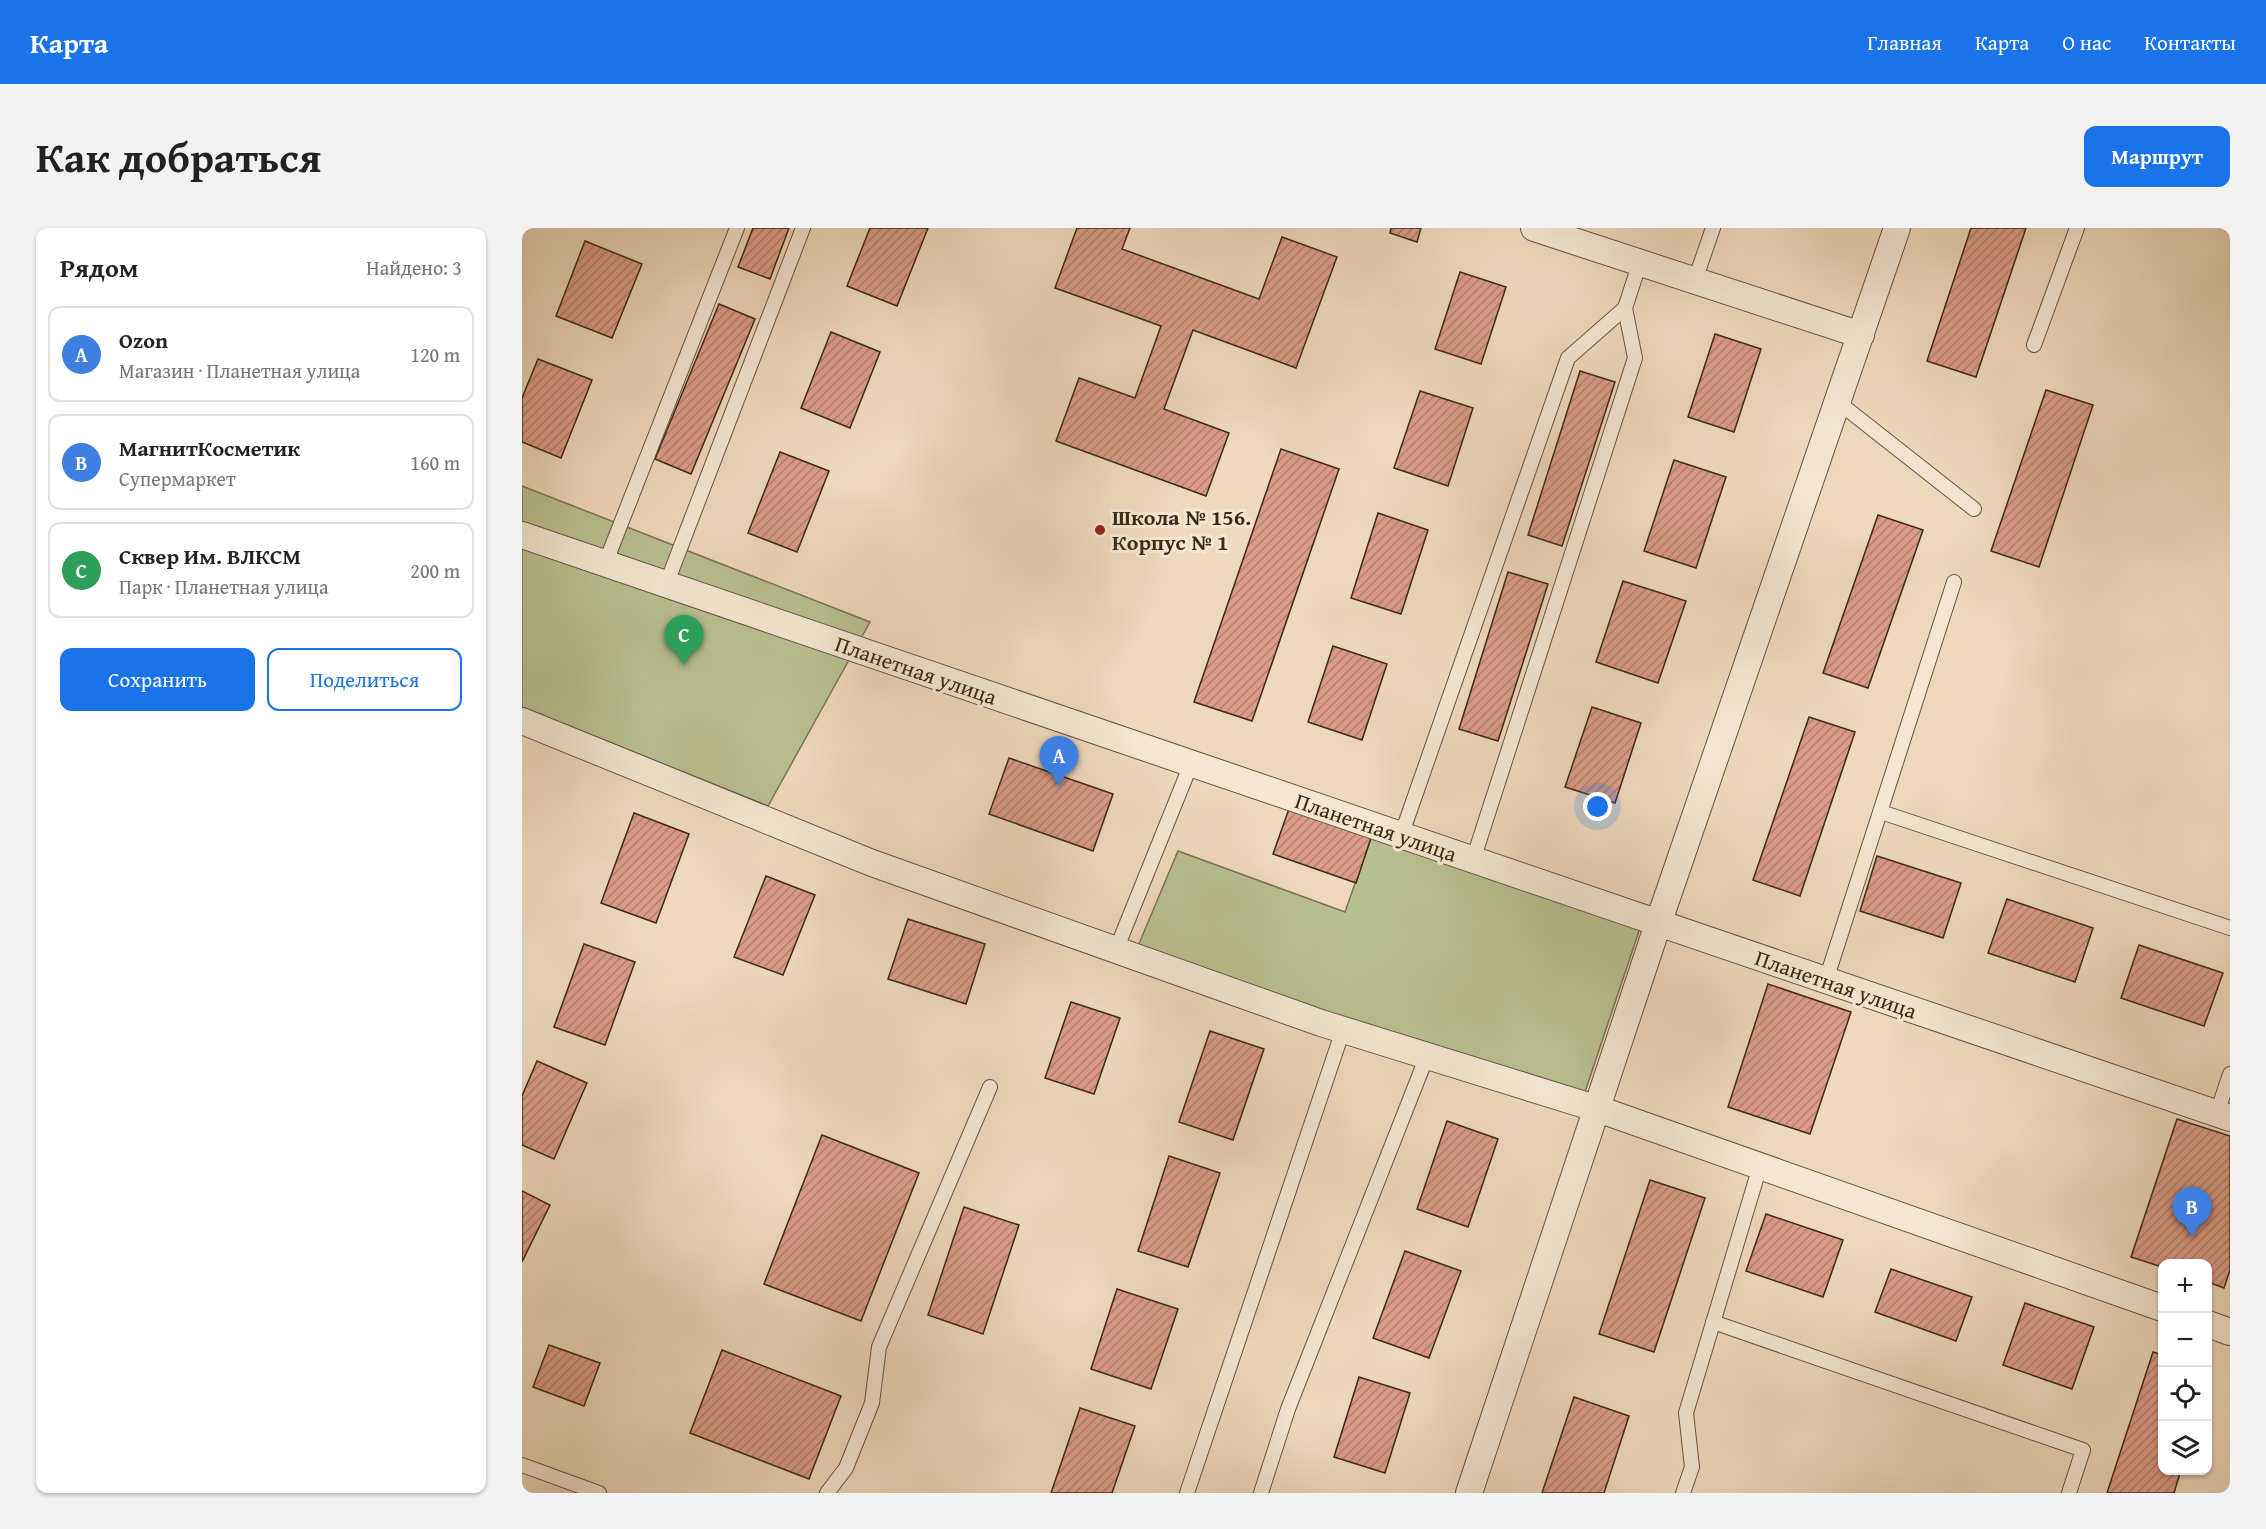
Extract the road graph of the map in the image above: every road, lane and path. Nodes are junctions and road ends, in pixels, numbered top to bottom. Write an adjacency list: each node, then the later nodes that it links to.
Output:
1 (736, 228): 15 (lane)
2 (802, 228): 17 (lane)
3 (1534, 228): 7 (street)
4 (1713, 228): 8 (lane)
5 (1898, 228): 10 (street)
6 (2077, 228): 11 (lane)
7 (1640, 262): 8 (street); 9 (lane)
8 (1695, 280): 10 (street)
9 (1625, 308): 21 (lane); 22 (lane)
10 (1861, 335): 12 (street)
11 (2034, 345)
12 (1838, 402): 13 (lane); 23 (street)
13 (1974, 508)
14 (522, 535): 15 (street, Планетная улица)
15 (606, 564): 17 (street, Планетная улица)
16 (1954, 582): 20 (lane)
17 (666, 585): 19 (street, Планетная улица)
18 (522, 721): 25 (street)
19 (1191, 764): 21 (street, Планетная улица); 25 (lane)
20 (1881, 812): 24 (lane); 26 (lane)
21 (1401, 836): 22 (street, Планетная улица)
22 (1473, 860): 23 (street, Планетная улица)
23 (1659, 924): 26 (street, Планетная улица); 31 (street)
24 (2230, 928)
25 (1116, 950): 27 (street)
26 (1826, 980): 32 (street, Планетная улица)
27 (1343, 1030): 28 (street); 41 (lane)
28 (1427, 1056): 31 (street); 42 (lane)
29 (2230, 1074): 32 (lane)
30 (990, 1087): 40 (lane)
31 (1598, 1109): 33 (street); 43 (street)
32 (2224, 1115)
33 (1760, 1166): 34 (street); 35 (lane)
34 (2158, 1306)
35 (1713, 1322): 44 (lane); 45 (lane)
36 (2212, 1325): 37 (street)
37 (2230, 1332)
38 (522, 1465): 39 (lane)
39 (599, 1493)
40 (827, 1493)
41 (1187, 1493)
42 (1260, 1493)
43 (1469, 1493)
44 (1683, 1493)
45 (2069, 1493)

